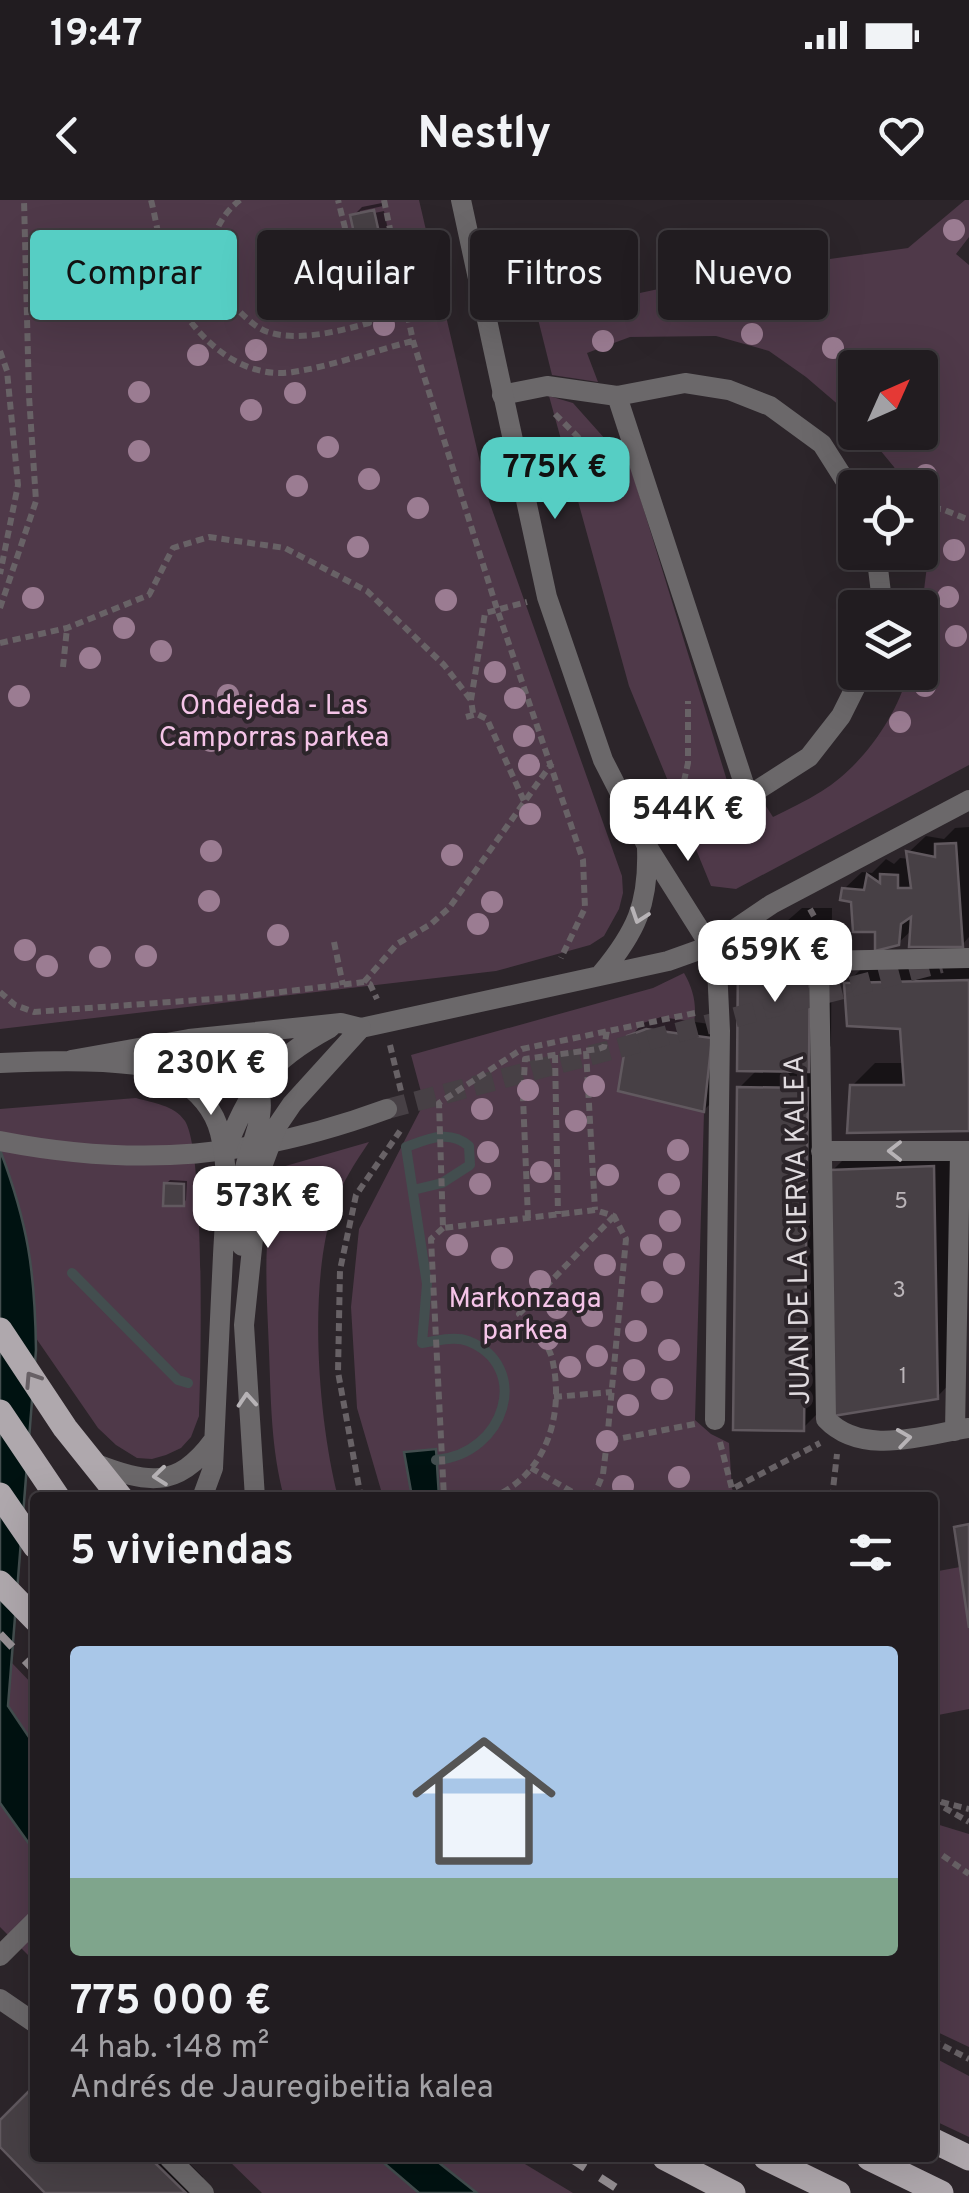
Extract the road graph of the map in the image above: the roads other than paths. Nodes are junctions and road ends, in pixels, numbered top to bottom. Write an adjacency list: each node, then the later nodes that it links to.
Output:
1 (460, 200): 2 (street)
2 (502, 395): 3 (street); 7 (street)
3 (617, 396): 4 (street); 5 (street)
4 (838, 470)
5 (853, 690)
6 (969, 800): 9 (street)
7 (644, 841): 8 (street); 11 (street, one-way to 11)
8 (688, 908): 9 (street); 11 (street)
9 (710, 946): 11 (street); 25 (street)
10 (969, 958): 19 (street, JUAN DE LA CIERVA KALEA)
11 (612, 973): 12 (street)
12 (351, 1026): 13 (street); 16 (street); 22 (street)
13 (189, 1039): 14 (street); 16 (street)
14 (62, 1060): 15 (street); 21 (street)
15 (0, 1063)
16 (253, 1095): 21 (street); 22 (street)
17 (387, 1109): 18 (street)
18 (5, 1142)
19 (821, 1151): 20 (street, one-way to 19); 26 (street, JUAN DE LA CIERVA KALEA, one-way to 26)
20 (964, 1151): 26 (street)
21 (224, 1155): 22 (street)
22 (243, 1177): 27 (street); 32 (street, one-way to 22)
23 (0, 1330): 28 (main road, one-way to 23)
24 (0, 1412): 29 (main road)
25 (715, 1420)
26 (962, 1430)
27 (214, 1440): 28 (street, one-way to 28); 31 (street)
28 (93, 1463): 30 (main road)
29 (54, 1492)
30 (115, 1492)
31 (204, 1492)
32 (255, 1492)
33 (0, 1495): 34 (main road)
34 (30, 1539)
35 (0, 1583): 36 (main road)
36 (30, 1614)
37 (30, 1925): 38 (street)
38 (0, 1956)
39 (0, 2000): 40 (street)
40 (30, 2020)
41 (938, 2143): 42 (main road)
42 (969, 2158)
43 (173, 2162): 47 (street)
44 (673, 2162): 48 (main road)
45 (774, 2162): 49 (main road)
46 (877, 2162): 50 (main road)
47 (204, 2193)
48 (733, 2193)
49 (838, 2193)
50 (941, 2193)

